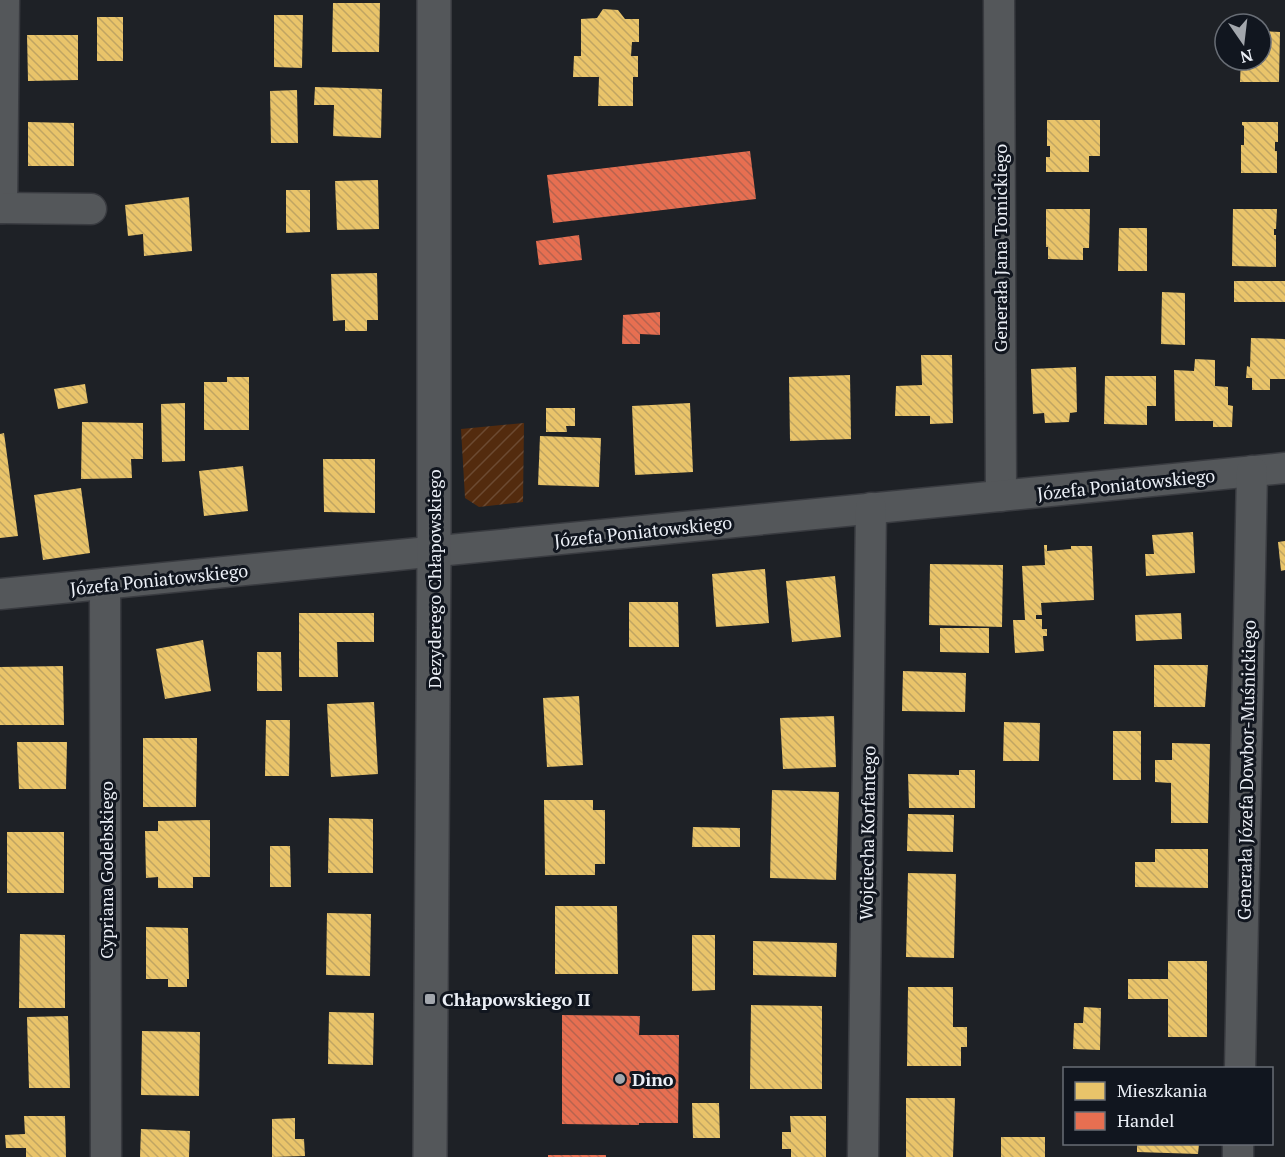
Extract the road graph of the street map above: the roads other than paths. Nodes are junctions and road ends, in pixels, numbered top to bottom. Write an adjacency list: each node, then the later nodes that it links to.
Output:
1 (4, 0): 4 (street)
2 (434, 0): 10 (street, Dezyderego Chłapowskiego)
3 (999, 0): 8 (street, Generała Jana Tomickiego)
4 (1, 208): 5 (street)
5 (91, 209)
6 (1285, 468): 7 (street, Józefa Poniatowskiego)
7 (1252, 471): 8 (street, Józefa Poniatowskiego); 13 (street, Generała Józefa Dowbor-Muśnickiego)
8 (1001, 496): 9 (street, Józefa Poniatowskiego)
9 (871, 508): 10 (street, Józefa Poniatowskiego); 16 (street, Wojciecha Korfantego)
10 (434, 552): 11 (street, Józefa Poniatowskiego); 15 (street, Dezyderego Chłapowskiego)
11 (105, 584): 12 (street, Józefa Poniatowskiego); 14 (street, Cypriana Godebskiego)
12 (0, 594)
13 (1239, 1067)
14 (106, 1157)
15 (430, 1157)
16 (863, 1157)

